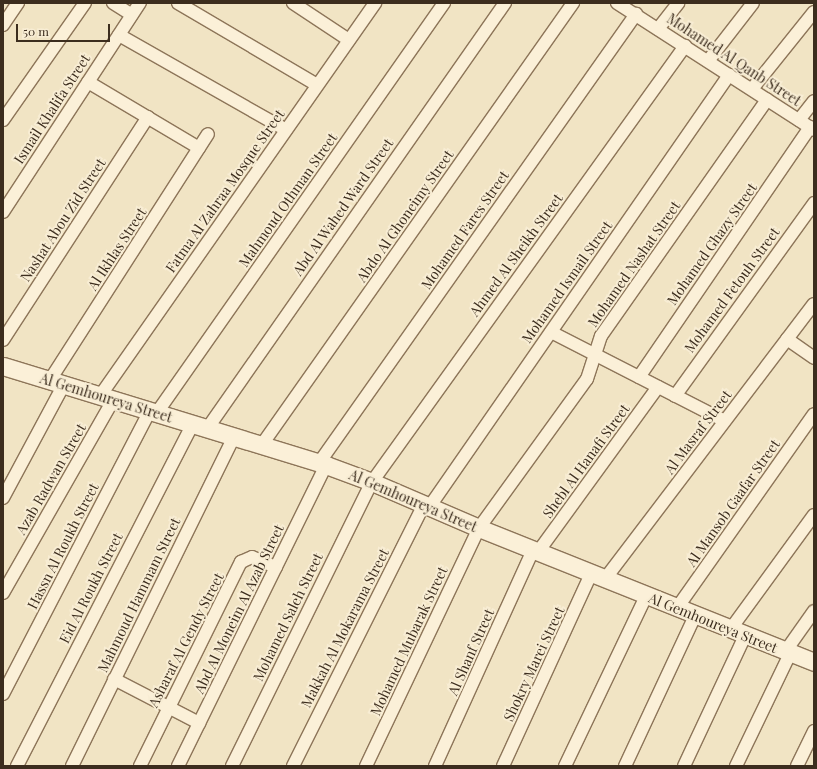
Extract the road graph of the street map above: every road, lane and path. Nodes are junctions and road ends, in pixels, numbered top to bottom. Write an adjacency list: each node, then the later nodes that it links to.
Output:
1 (18, 3): 17 (street)
2 (85, 3): 30 (street)
3 (114, 3): 16 (street)
4 (140, 3): 16 (street, Ismail Khalifa Street)
5 (178, 3): 25 (street)
6 (293, 3): 20 (street)
7 (375, 3): 20 (street, Fatma Al Zahraa Mosque Street)
8 (444, 3): 50 (street, Mahmoud Othman Street)
9 (505, 3): 53 (street, Abd Al Wahed Ward Street)
10 (573, 3): 55 (street, Abdo Al Ghoneimy Street)
11 (617, 3): 15 (street, Mohamed Al Qanb Street)
12 (678, 3): 18 (street)
13 (753, 3): 22 (street)
14 (814, 12): 26 (street)
15 (636, 14): 18 (street, Mohamed Al Qanb Street); 56 (street, Mohamed Fares Street)
16 (132, 15): 19 (street, Ismail Khalifa Street)
17 (3, 25)
18 (658, 29): 21 (street, Mohamed Al Qanb Street)
19 (120, 35): 24 (street, Ismail Khalifa Street); 33 (street)
20 (349, 40): 25 (street, Fatma Al Zahraa Mosque Street)
21 (684, 46): 22 (street, Mohamed Al Qanb Street); 57 (street, Ahmed Al Sheikh Street)
22 (708, 61): 23 (street, Mohamed Al Qanb Street)
23 (729, 75): 26 (street, Mohamed Al Qanb Street); 39 (street, Mohamed Ismail Street)
24 (88, 82): 29 (street); 37 (street, Ismail Khalifa Street)
25 (317, 85): 33 (street, Fatma Al Zahraa Mosque Street)
26 (752, 90): 27 (street, Mohamed Al Qanb Street)
27 (767, 100): 31 (street, Mohamed Al Qanb Street); 42 (street, Mohamed Nashat Street)
28 (814, 101): 31 (street)
29 (148, 117): 35 (street); 41 (street, Nashat Abou Zid Street)
30 (3, 120)
31 (799, 120): 32 (street, Mohamed Al Qanb Street)
32 (812, 129): 45 (street, Mohamed Ghazy Street)
33 (286, 130): 49 (street, Fatma Al Zahraa Mosque Street)
34 (208, 134): 35 (street, Al Ikhlas Street)
35 (199, 148): 46 (street, Al Ikhlas Street)
36 (814, 203): 48 (street, Mohamed Fetouh Street)
37 (3, 212)
38 (814, 304): 40 (street, Al Masraf Street)
39 (551, 332): 42 (street); 59 (street, Mohamed Ismail Street)
40 (787, 339): 43 (street); 52 (street, Al Masraf Street)
41 (3, 340)
42 (596, 356): 45 (street); 61 (street, Mohamed Nashat Street)
43 (814, 358)
44 (3, 366): 46 (street, Al Gemhoureya Street)
45 (639, 377): 47 (street)
46 (57, 382): 49 (street, Al Gemhoureya Street); 58 (street, Al Ikhlas Street)
47 (658, 387): 48 (street); 62 (street, Shebl Al Hanafi Street)
48 (675, 396): 52 (street)
49 (106, 398): 50 (street, Al Gemhoureya Street); 65 (street, Azab Radwan Street)
50 (153, 413): 53 (street, Al Gemhoureya Street); 74 (street, Hassn Al Roukh Street)
51 (814, 414): 67 (street, Al Mansob Gaafar Street)
52 (725, 421): 64 (street, Al Masraf Street)
53 (199, 427): 54 (street, Al Gemhoureya Street); 78 (street, Eid Al Roukh Street)
54 (234, 438): 55 (street, Al Gemhoureya Street); 73 (street, Mahmoud Hammam Street)
55 (261, 446): 56 (street, Al Gemhoureya Street)
56 (323, 464): 57 (street, Al Gemhoureya Street); 63 (street, Abd Al Moneim Al Azab Street)
57 (372, 482): 59 (street, Al Gemhoureya Street); 82 (street, Mohamed Saleh Street)
58 (3, 498)
59 (427, 505): 61 (street, Al Gemhoureya Street); 83 (street, Makkah Al Mokarama Street)
60 (814, 515): 70 (street)
61 (479, 528): 62 (street, Al Gemhoureya Street); 84 (street, Mohamed Mubarak Street)
62 (536, 551): 64 (street, Al Gemhoureya Street); 85 (street, Al Shanf Street)
63 (276, 567): 75 (street, Asharaf Al Gendy Street); 76 (street, Abd Al Moneim Al Azab Street)
64 (598, 577): 66 (street, Al Gemhoureya Street); 86 (street, Shokry Marei Street)
65 (3, 593)
66 (646, 596): 67 (street, Al Gemhoureya Street); 87 (street)
67 (677, 608): 69 (street, Al Gemhoureya Street)
68 (814, 612): 71 (street)
69 (695, 616): 70 (street, Al Gemhoureya Street); 88 (street)
70 (738, 633): 71 (street, Al Gemhoureya Street); 89 (street)
71 (787, 653): 72 (street, Al Gemhoureya Street); 90 (street)
72 (814, 662)
73 (114, 679): 75 (street); 79 (street, Mahmoud Hammam Street)
74 (3, 694)
75 (169, 707): 76 (street); 80 (street, Asharaf Al Gendy Street)
76 (199, 723): 81 (street, Abd Al Moneim Al Azab Street)
77 (814, 731): 91 (street)
78 (17, 766)
79 (72, 766)
80 (140, 766)
81 (178, 766)
82 (232, 766)
83 (292, 766)
84 (366, 766)
85 (435, 766)
86 (503, 766)
87 (565, 766)
88 (625, 766)
89 (684, 766)
90 (736, 766)
91 (796, 766)

